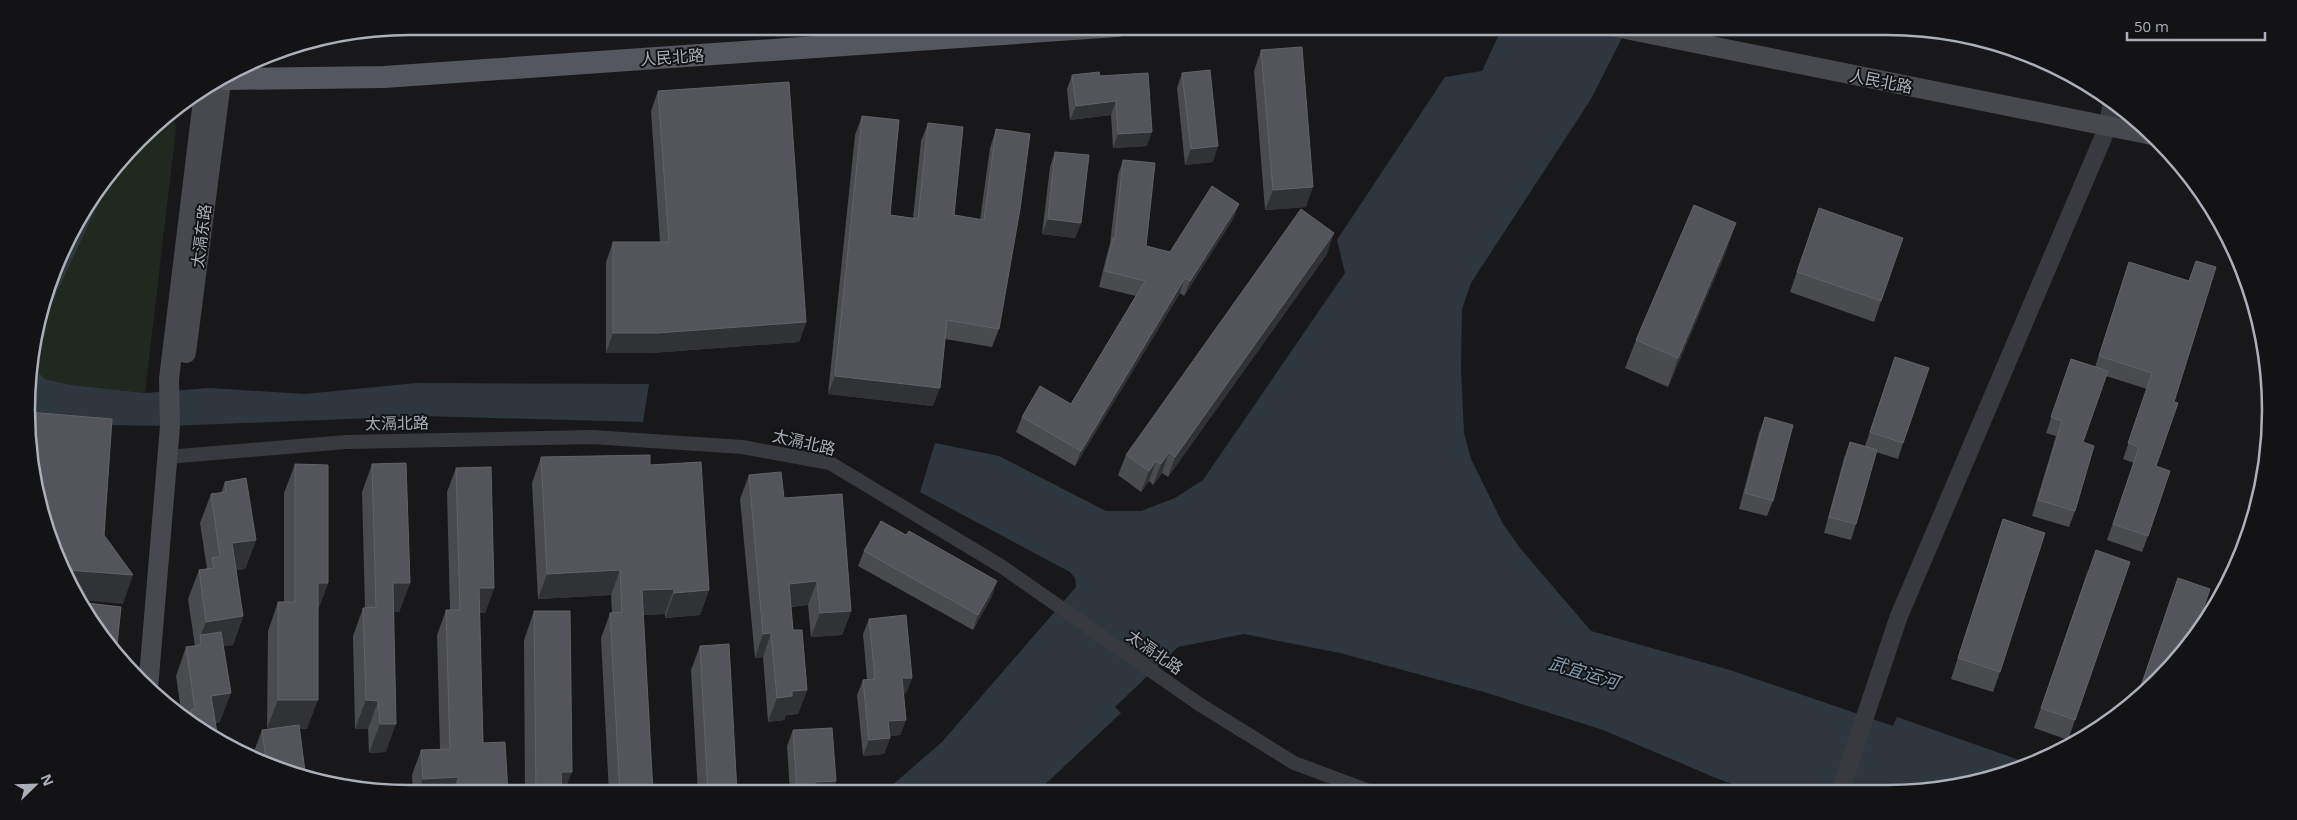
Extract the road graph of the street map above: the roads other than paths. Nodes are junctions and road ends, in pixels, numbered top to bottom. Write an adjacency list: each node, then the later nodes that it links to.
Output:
1 (988, 35): 3 (main road, 人民北路)
2 (1653, 35): 7 (main road, 人民北路)
3 (234, 79)
4 (220, 86): 9 (main road, 太滆东路)
5 (203, 97): 9 (main road, 太滆东路)
6 (2111, 109): 7 (street)
7 (2108, 126): 8 (main road, 人民北路); 13 (street)
8 (2138, 132)
9 (169, 380): 10 (main road, 太滆东路)
10 (167, 457): 11 (main road, 太滆东路); 12 (street, 太滆北路)
11 (149, 679)
12 (1353, 785)
13 (1842, 785)

